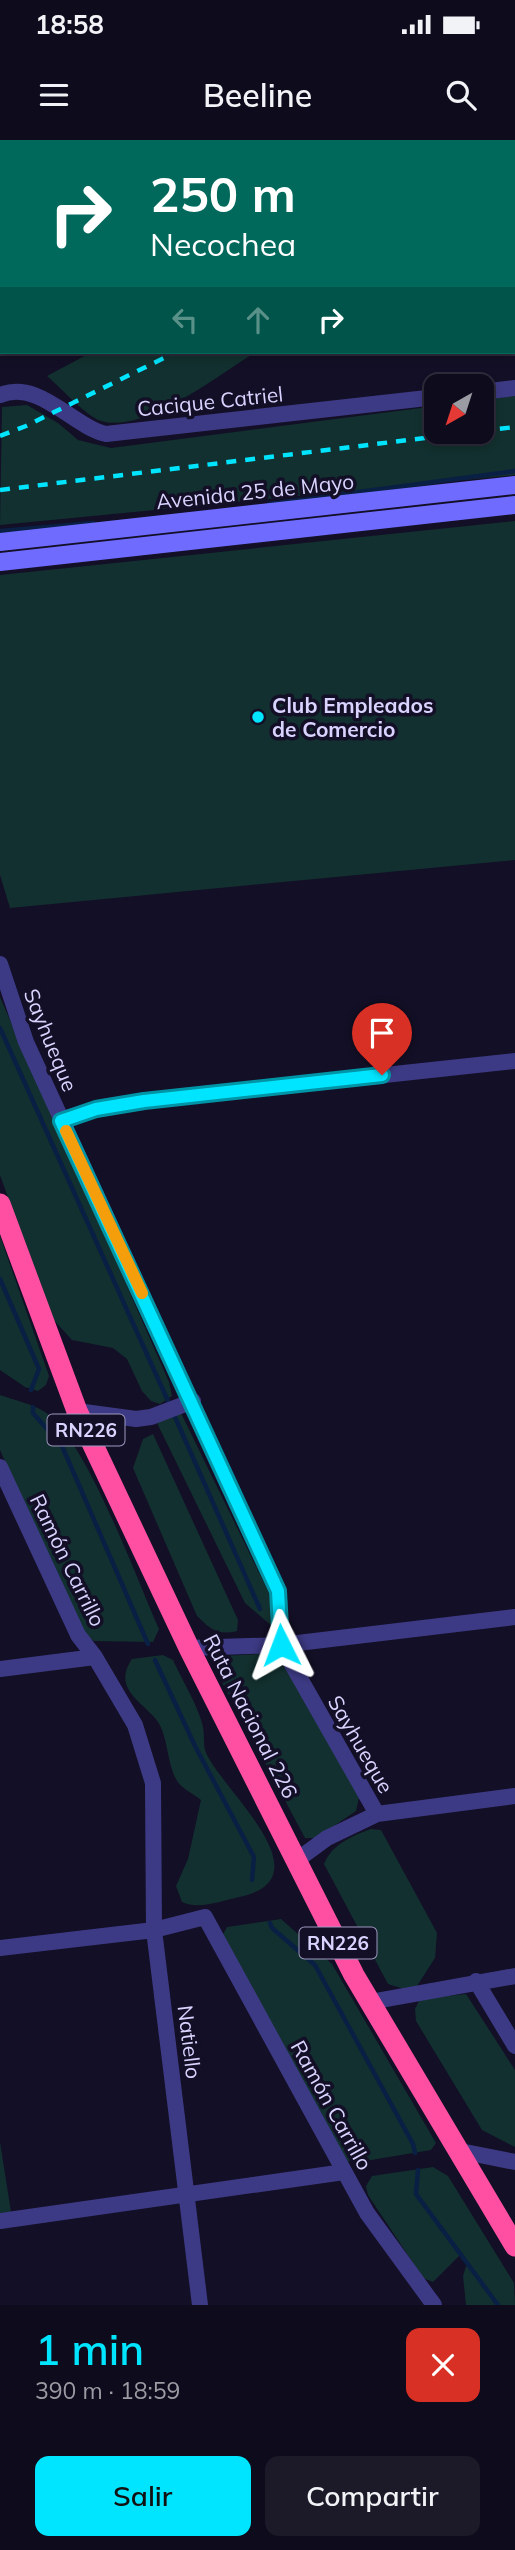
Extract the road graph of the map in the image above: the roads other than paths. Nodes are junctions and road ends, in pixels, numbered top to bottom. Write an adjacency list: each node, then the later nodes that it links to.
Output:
1 (515, 388): 2 (street)
2 (494, 390)
3 (0, 395): 4 (street, Cacique Catriel)
4 (424, 398)
5 (515, 485): 7 (street, Avenida 25 de Mayo)
6 (515, 505): 8 (street, Avenida 25 de Mayo)
7 (0, 542)
8 (0, 562)
9 (0, 964): 11 (street, Sayhueque)
10 (515, 1060): 11 (street)
11 (61, 1121): 13 (street, Sayhueque)
12 (0, 1204): 14 (highway, Ruta Nacional 226 / RN226)
13 (193, 1401): 14 (street); 17 (street, Sayhueque)
14 (77, 1410): 18 (highway, Ruta Nacional 226 / RN226)
15 (0, 1467): 19 (street, Ramón Carrillo)
16 (515, 1617): 17 (street)
17 (281, 1645): 18 (street); 23 (street, Sayhueque)
18 (189, 1648): 24 (highway, Ruta Nacional 226 / RN226)
19 (95, 1657): 20 (street); 21 (street, Ramón Carrillo)
20 (0, 1669)
21 (153, 1783): 25 (street, Natiello)
22 (515, 1796): 23 (street)
23 (377, 1814): 24 (street)
24 (297, 1860): 29 (highway, Ruta Nacional 226 / RN226)
25 (154, 1930): 26 (street); 33 (street, Ramón Carrillo); 34 (street, Natiello)
26 (0, 1948)
27 (515, 1976): 28 (street)
28 (476, 1981): 29 (street); 30 (street)
29 (370, 2002): 31 (highway, Ruta Nacional 226 / RN226)
30 (515, 2046)
31 (460, 2151): 32 (street); 36 (highway, Ruta Nacional 226 / RN226)
32 (515, 2162)
33 (344, 2172): 34 (street); 38 (street, Ramón Carrillo)
34 (188, 2193): 35 (street); 37 (street, Natiello)
35 (0, 2221)
36 (512, 2237)
37 (200, 2305)
38 (434, 2305)

